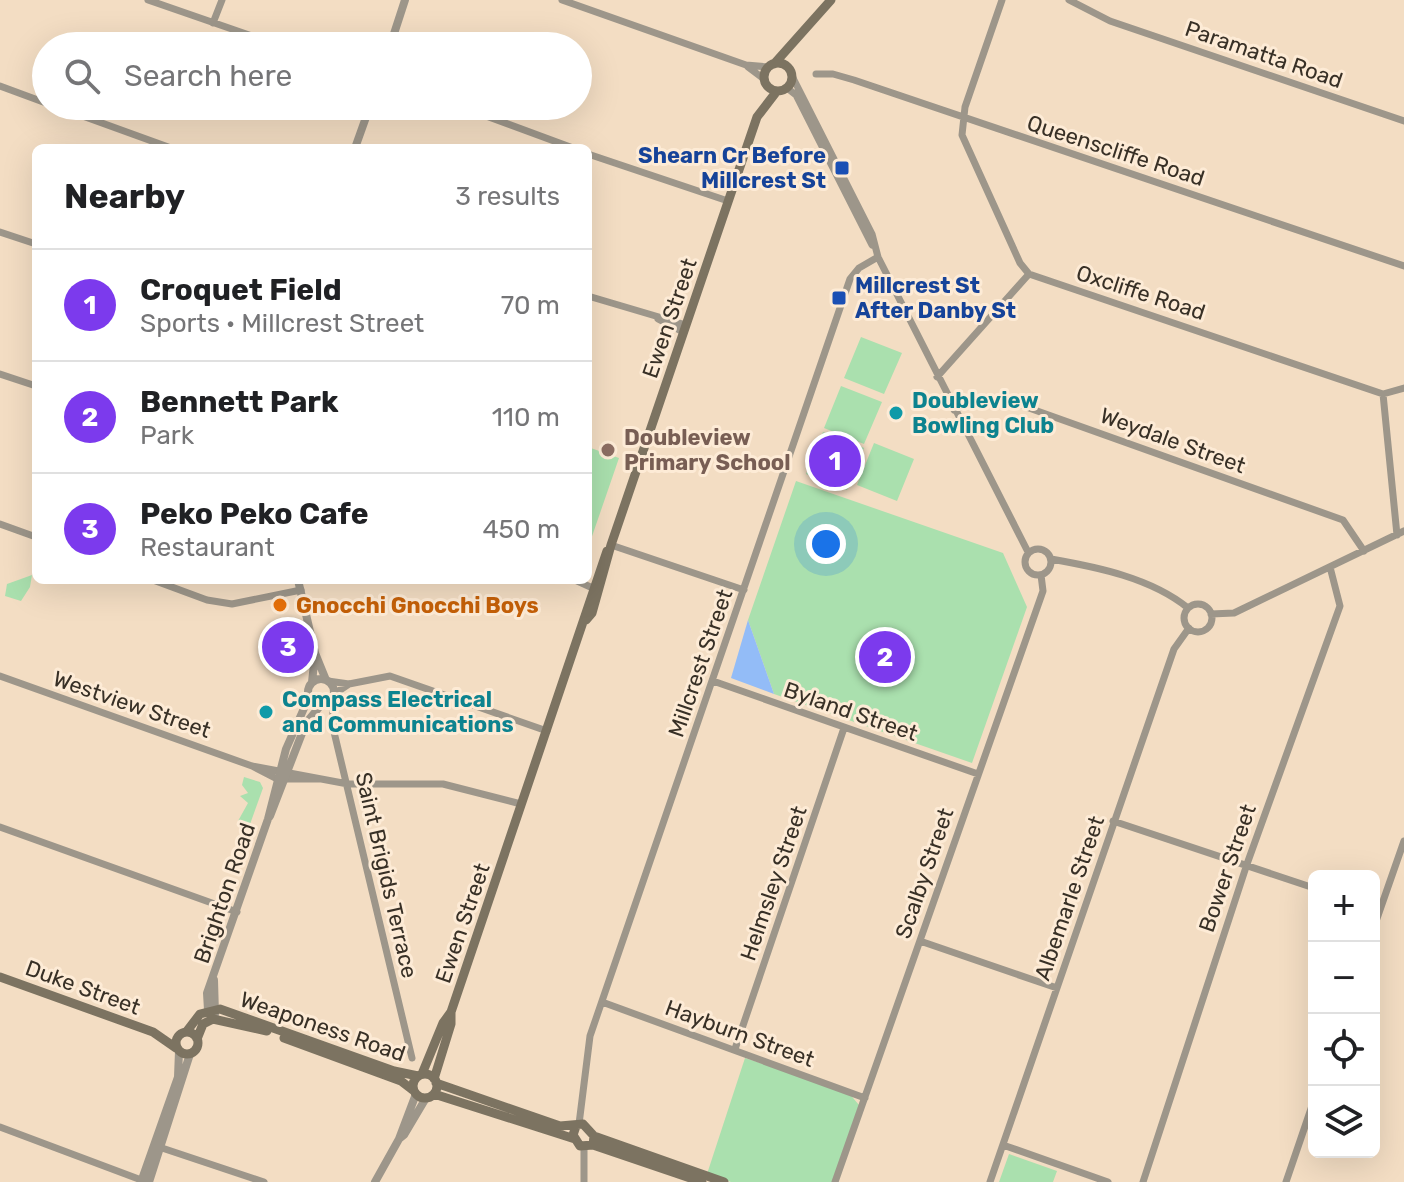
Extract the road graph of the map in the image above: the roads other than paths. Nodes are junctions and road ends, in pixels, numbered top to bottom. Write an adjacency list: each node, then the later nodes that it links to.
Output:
1 (148, 0): 8 (street)
2 (222, 0): 8 (street)
3 (405, 0): 10 (street)
4 (562, 0): 12 (street)
5 (831, 0): 11 (main road, Ewen Street)
6 (1002, 0): 21 (street)
7 (1069, 0): 25 (street, Paramatta Road)
8 (213, 23): 9 (street)
9 (240, 32)
10 (395, 32)
11 (789, 47): 13 (main road, Ewen Street); 14 (main road, Ewen Street)
12 (746, 65): 13 (street); 16 (street)
13 (771, 65): 14 (main road); 16 (main road, Ewen Street)
14 (789, 71): 18 (main road, Ewen Street); 33 (street)
15 (816, 74): 21 (street, Queenscliffe Road)
16 (766, 82): 18 (main road); 20 (main road, Ewen Street)
17 (0, 86): 19 (street)
18 (782, 89): 20 (main road, Ewen Street); 33 (street)
19 (32, 98)
20 (765, 103): 30 (main road, Ewen Street)
21 (963, 117): 35 (street, Queenscliffe Road); 36 (street)
22 (94, 120): 26 (street)
23 (365, 120): 27 (street)
24 (497, 120): 28 (street)
25 (1404, 121)
26 (160, 144)
27 (356, 144)
28 (562, 144)
29 (592, 155): 30 (street)
30 (728, 201): 38 (main road, Ewen Street)
31 (0, 232): 32 (street)
32 (32, 243)
33 (873, 247): 34 (street)
34 (878, 257): 40 (street); 58 (street, Millcrest Street)
35 (1404, 266)
36 (1029, 274): 40 (street); 43 (street, Oxcliffe Road)
37 (592, 297): 38 (street)
38 (685, 328): 48 (main road, Ewen Street)
39 (0, 374): 41 (street)
40 (937, 377): 44 (street)
41 (32, 385)
42 (1404, 388): 43 (street)
43 (1383, 394): 46 (street)
44 (954, 410): 49 (street, Weydale Street); 50 (street)
45 (0, 524): 47 (street)
46 (1400, 533): 49 (street)
47 (32, 536)
48 (611, 545): 56 (main road, Ewen Street); 58 (street)
49 (1364, 551): 52 (street)
50 (1028, 552): 51 (street); 53 (street)
51 (1051, 559): 53 (street, Scalby Street); 59 (street)
52 (1330, 567): 60 (street); 80 (street, Bower Street)
53 (1041, 575): 73 (street, Scalby Street)
54 (164, 584): 57 (street)
55 (299, 584): 57 (street)
56 (595, 584): 72 (main road, Ewen Street)
57 (301, 590): 62 (street)
58 (744, 590): 65 (street, Millcrest Street)
59 (1188, 608): 60 (street); 61 (street)
60 (1211, 614): 61 (street, Albemarle Street)
61 (1189, 628): 77 (street, Albemarle Street)
62 (315, 653): 64 (street); 66 (street)
63 (0, 676): 74 (street, Westview Street)
64 (327, 680): 66 (street); 67 (street); 69 (street)
65 (713, 681): 71 (street, Byland Street); 87 (street, Millcrest Street)
66 (312, 682): 68 (street)
67 (349, 684): 69 (street); 72 (street)
68 (309, 697): 70 (street); 74 (street, Brighton Road)
69 (333, 697): 70 (street); 75 (street, Saint Brigids Terrace)
70 (321, 705): 74 (street, Brighton Road)
71 (844, 728): 73 (street, Byland Street); 93 (street, Helmsley Street)
72 (547, 731): 76 (main road, Ewen Street)
73 (978, 774): 84 (street, Scalby Street)
74 (283, 776): 75 (street, Westview Street); 83 (street, Brighton Road)
75 (348, 784): 76 (street, Westview Street); 96 (street, Saint Brigids Terrace)
76 (521, 804): 88 (main road, Ewen Street)
77 (1113, 821): 80 (street); 86 (street, Albemarle Street)
78 (0, 827): 83 (street)
79 (1404, 841): 82 (street)
80 (1247, 864): 81 (street); 117 (street, Bower Street)
81 (1308, 886)
82 (1380, 902)
83 (237, 912): 89 (street, Brighton Road)
84 (920, 941): 86 (street); 100 (street, Scalby Street)
85 (0, 977): 90 (main road, Duke Street)
86 (1057, 988): 106 (street, Albemarle Street)
87 (602, 1002): 93 (street, Hayburn Street); 102 (street, Millcrest Street)
88 (451, 1012): 97 (main road, Ewen Street); 98 (main road, Ewen Street)
89 (213, 1013): 91 (main road); 92 (main road, Weaponess Road); 97 (main road, Weaponess Road); 99 (main road, Weaponess Road)
90 (153, 1032): 91 (main road, Duke Street); 94 (main road, Duke Street)
91 (183, 1032): 92 (main road); 94 (main road)
92 (197, 1039): 95 (main road, Weaponess Road)
93 (735, 1049): 100 (street, Hayburn Street)
94 (178, 1050): 95 (main road, Duke Street); 107 (street)
95 (190, 1054): 107 (street)
96 (412, 1058)
97 (420, 1075): 98 (main road, Weaponess Road); 99 (main road, Ewen Street)
98 (435, 1081): 99 (main road, Ewen Street); 102 (main road)
99 (422, 1094): 104 (main road, Weaponess Road); 110 (street)
100 (865, 1098): 114 (street, Scalby Street)
101 (1308, 1118): 118 (street)
102 (580, 1126): 104 (main road); 105 (main road)
103 (0, 1127): 108 (street)
104 (575, 1139): 105 (main road)
105 (590, 1143): 111 (street); 112 (main road); 113 (main road)
106 (1003, 1145): 115 (street, Albemarle Street); 116 (street)
107 (157, 1147): 108 (street); 109 (street)
108 (145, 1181)
109 (264, 1182)
110 (375, 1182)
111 (584, 1182)
112 (702, 1182)
113 (724, 1182)
114 (835, 1182)
115 (990, 1182)
116 (1108, 1182)
117 (1143, 1182)
118 (1286, 1182)

